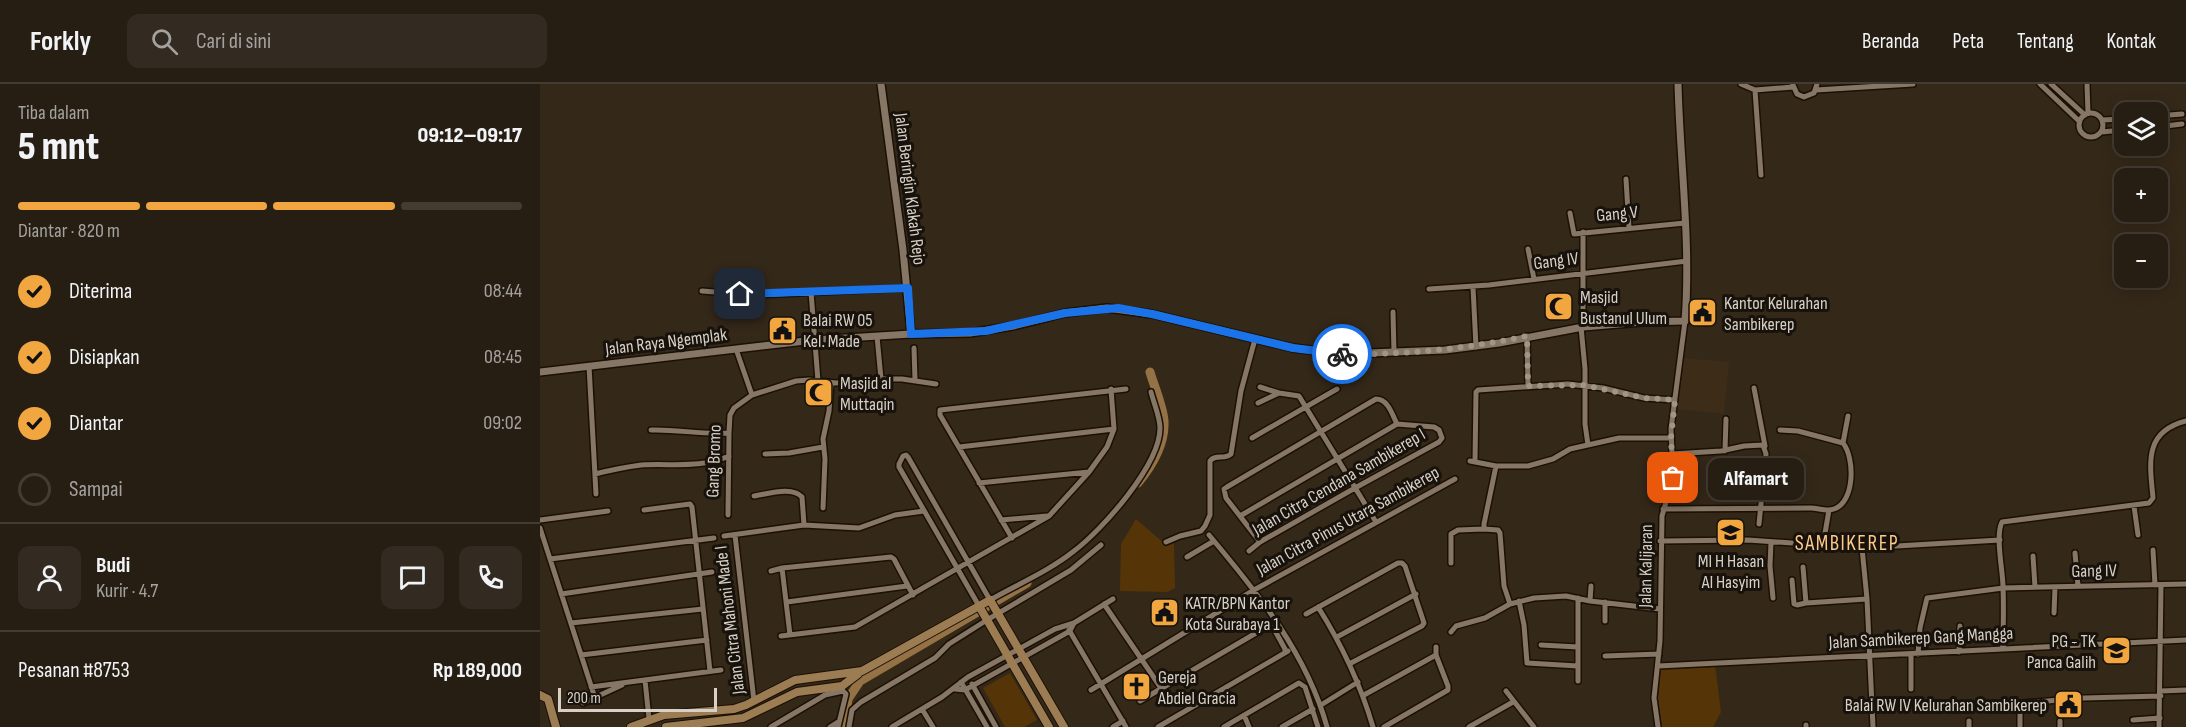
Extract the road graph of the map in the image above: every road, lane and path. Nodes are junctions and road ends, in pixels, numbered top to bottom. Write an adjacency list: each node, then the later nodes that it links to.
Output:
1 (881, 84): 32 (street, Jalan Beringin Klakah Rejo)
2 (1678, 84): 24 (street, Jalan Kalijaran)
3 (1741, 84): 10 (street)
4 (1913, 84): 9 (street)
5 (2040, 84): 15 (street)
6 (2051, 84): 11 (street)
7 (2089, 84): 11 (street)
8 (1793, 86): 9 (street); 10 (street)
9 (1816, 87)
10 (1755, 90): 21 (street)
11 (2088, 114): 14 (street); 15 (street)
12 (2168, 114): 16 (street)
13 (2114, 119): 14 (street)
14 (2102, 120): 20 (street)
15 (2079, 121): 20 (street)
16 (2182, 124): 17 (street); 18 (street)
17 (2168, 126)
18 (2186, 130)
19 (2114, 131): 20 (street)
20 (2102, 132)
21 (1761, 175)
22 (1626, 179): 25 (street)
23 (1570, 213): 26 (street, Gang V)
24 (1685, 223): 25 (street, Gang V); 28 (street, Jalan Kalijaran)
25 (1629, 228): 26 (street, Gang V)
26 (1583, 232): 29 (street)
27 (1528, 249): 30 (street)
28 (1687, 261): 29 (street, Gang IV); 37 (street, Jalan Kalijaran)
29 (1583, 273): 30 (street, Gang IV); 38 (street)
30 (1534, 279): 31 (street, Gang IV)
31 (1473, 287): 33 (street, Gang IV); 44 (street)
32 (908, 288): 35 (street); 39 (street, Jalan Beringin Klakah Rejo)
33 (1429, 289)
34 (702, 291): 35 (street)
35 (811, 292): 43 (street)
36 (1393, 312): 47 (street)
37 (1685, 321): 38 (street, Jalan Raya Ngemplak); 65 (street, Jalan Kalijaran)
38 (1582, 327): 41 (street, Jalan Raya Ngemplak); 55 (street)
39 (911, 334): 40 (street, Jalan Raya Ngemplak); 42 (street, Jalan Raya Ngemplak)
40 (877, 336): 43 (street, Jalan Raya Ngemplak); 50 (street)
41 (1527, 336): 44 (street, Jalan Raya Ngemplak); 56 (street)
42 (1255, 339): 47 (street, Jalan Raya Ngemplak); 123 (street)
43 (814, 340): 46 (street, Jalan Raya Ngemplak); 52 (street)
44 (1476, 347): 47 (street, Jalan Raya Ngemplak)
45 (914, 348): 51 (street)
46 (736, 349): 48 (street, Jalan Raya Ngemplak); 64 (street)
47 (1394, 353)
48 (589, 366): 49 (street, Jalan Raya Ngemplak); 91 (street)
49 (540, 372)
50 (881, 379): 51 (street); 53 (street)
51 (915, 380): 54 (street)
52 (818, 381): 53 (street); 64 (street)
53 (831, 383): 82 (street)
54 (936, 384)
55 (1584, 385): 56 (street); 65 (street); 80 (street)
56 (1528, 386): 89 (street)
57 (1260, 387): 63 (street)
58 (1754, 388): 81 (street)
59 (1111, 389): 60 (street); 72 (street); 83 (street)
60 (1126, 389)
61 (1337, 389): 67 (street)
62 (1151, 393): 160 (street)
63 (1279, 393): 66 (street); 67 (street)
64 (752, 395): 76 (street, Gang Bromo)
65 (1675, 400): 78 (street, Jalan Kalijaran)
66 (1258, 403)
67 (1307, 406): 75 (street); 77 (street)
68 (1848, 416): 79 (street)
69 (1726, 419): 84 (street)
70 (2186, 421): 97 (street)
71 (1397, 424): 75 (street); 88 (street); 94 (street, Jalan Citra Cendana Sambikerep I)
72 (1114, 429): 83 (street); 90 (street)
73 (651, 430): 76 (street)
74 (1780, 430): 79 (street)
75 (1321, 431): 88 (street); 107 (street)
76 (729, 434): 87 (street, Gang Bromo)
77 (1252, 438)
78 (1671, 438): 80 (street); 86 (street, Jalan Kalijaran)
79 (1843, 443): 102 (street)
80 (1588, 445): 89 (street)
81 (1763, 446): 84 (street); 101 (street)
82 (823, 447): 85 (street); 98 (street)
83 (959, 447): 93 (street)
84 (1725, 451): 86 (street)
85 (765, 454)
86 (1672, 454): 99 (street, Jalan Kalijaran)
87 (729, 456): 91 (street); 105 (street, Gang Bromo)
88 (1338, 458): 94 (street); 107 (street)
89 (1496, 466): 114 (street)
90 (1089, 472): 93 (street); 106 (street)
91 (596, 474): 95 (street)
92 (1455, 479): 110 (street, Jalan Citra Pinus Utara Sambikerep)
93 (979, 483): 109 (street)
94 (1354, 488): 110 (street); 124 (street, Jalan Citra Cendana Sambikerep I)
95 (596, 494)
96 (754, 496): 112 (street)
97 (2134, 506): 117 (street); 121 (street)
98 (824, 508)
99 (1663, 509): 101 (street); 122 (street, Jalan Kalijaran)
100 (644, 510): 120 (street)
101 (1762, 510): 102 (street); 111 (street)
102 (1829, 510): 127 (street)
103 (608, 511): 108 (street)
104 (924, 511): 112 (street); 135 (street); 139 (street)
105 (728, 515)
106 (1049, 516): 109 (street); 119 (street)
107 (1240, 516): 124 (street)
108 (540, 520)
109 (1001, 520): 119 (street)
110 (1376, 522): 152 (street, Jalan Citra Pinus Utara Sambikerep)
111 (1759, 524)
112 (804, 525): 115 (street)
113 (540, 528): 134 (street)
114 (1484, 530): 136 (street); 167 (street)
115 (735, 535): 116 (street); 235 (street, Jalan Citra Mahoni Made I)
116 (723, 536)
117 (2138, 536)
118 (714, 538): 120 (street)
119 (1011, 538): 135 (street)
120 (697, 540): 134 (street); 142 (street)
121 (2000, 540): 128 (street); 151 (street)
122 (1660, 541): 125 (street); 171 (street, Jalan Kalijaran)
123 (1166, 542)
124 (1260, 542): 130 (street, Jalan Citra Cendana Sambikerep I)
125 (1771, 542): 127 (street); 157 (street)
126 (1101, 545): 172 (street)
127 (1823, 545): 128 (street)
128 (1862, 548): 159 (street)
129 (2154, 550): 145 (street)
130 (1250, 551)
131 (2075, 553): 148 (street)
132 (2033, 556): 149 (street)
133 (1187, 557): 152 (street)
134 (550, 559): 153 (street)
135 (970, 562): 139 (street); 160 (street)
136 (1451, 563)
137 (1803, 567): 165 (street)
138 (782, 568): 140 (street); 146 (street); 163 (street)
139 (958, 569): 155 (street); 169 (street)
140 (771, 571)
141 (712, 573): 142 (street)
142 (700, 574): 153 (street); 170 (street)
143 (1792, 580): 165 (street)
144 (2186, 584): 145 (street, Gang IV)
145 (2158, 585): 148 (street, Gang IV); 190 (street)
146 (907, 586): 155 (street); 163 (street)
147 (1591, 586): 162 (street)
148 (2078, 586): 150 (street, Gang IV)
149 (2035, 587): 150 (street, Gang IV); 151 (street, Gang IV)
150 (2055, 587): 173 (street)
151 (2003, 588): 196 (street); 200 (street, Gang IV)
152 (1254, 590): 195 (street); 207 (street, Jalan Citra Pinus Utara Sambikerep)
153 (561, 594): 178 (street)
154 (1416, 594): 168 (street); 187 (street); 208 (street)
155 (913, 595): 184 (street)
156 (1578, 598): 161 (street); 162 (street); 192 (street)
157 (1773, 598)
158 (1113, 599): 166 (street)
159 (1867, 599): 165 (street); 204 (street)
160 (991, 601): 169 (main road); 172 (main road)
161 (1519, 601): 167 (street); 210 (street)
162 (1590, 601): 164 (street)
163 (787, 602): 184 (street)
164 (1605, 602): 171 (street); 176 (street)
165 (1806, 603)
166 (1104, 604): 177 (street); 207 (street)
167 (1510, 604): 183 (street)
168 (1318, 607): 174 (street); 187 (street)
169 (980, 608): 175 (main road); 221 (main road)
170 (703, 609): 178 (street); 188 (street)
171 (1660, 609): 199 (street, Jalan Kalijaran)
172 (998, 613): 175 (street); 194 (main road)
173 (2054, 613)
174 (1306, 614)
175 (986, 619): 202 (main road); 254 (street)
176 (1605, 621)
177 (1074, 623): 179 (street); 182 (street)
178 (571, 624): 201 (street)
179 (1066, 624): 181 (street); 182 (street)
180 (1960, 626): 198 (street)
181 (1055, 629): 186 (street); 194 (street)
182 (1070, 631): 186 (street); 220 (street)
183 (1451, 632)
184 (790, 635): 185 (street)
185 (781, 636)
186 (1060, 637): 206 (street)
187 (1337, 637): 208 (street)
188 (707, 640): 201 (street); 213 (street)
189 (2186, 640): 190 (street, Jalan Sambikerep Gang Mangga)
190 (2162, 641): 196 (street, Jalan Sambikerep Gang Mangga); 231 (street)
191 (1541, 645): 192 (street)
192 (1578, 646): 210 (street)
193 (1436, 647): 203 (street)
194 (1019, 649): 202 (street); 206 (main road)
195 (1293, 649): 197 (street); 239 (street)
196 (2003, 649): 198 (street, Jalan Sambikerep Gang Mangga)
197 (1285, 652): 224 (street); 262 (street)
198 (1959, 652): 200 (street, Jalan Sambikerep Gang Mangga)
199 (1659, 654): 205 (street); 211 (street, Jalan Kalijaran)
200 (1914, 654): 204 (street, Jalan Sambikerep Gang Mangga); 226 (street)
201 (581, 655): 223 (street)
202 (1007, 655): 209 (main road); 214 (street)
203 (1436, 655): 233 (street); 269 (street)
204 (1869, 655): 211 (street, Jalan Sambikerep Gang Mangga); 273 (street)
205 (1605, 656)
206 (1024, 658): 209 (street); 260 (main road)
207 (1142, 659): 220 (street, Jalan Citra Pinus Utara Sambikerep); 224 (street)
208 (1351, 663): 219 (street)
209 (1012, 664): 222 (street); 259 (main road)
210 (1578, 666): 216 (street)
211 (1658, 666): 272 (street, Jalan Kalijaran)
212 (721, 670): 213 (street)
213 (710, 671): 215 (street)
214 (968, 677): 218 (street); 222 (street)
215 (645, 680): 217 (street); 244 (street)
216 (1578, 681)
217 (629, 682): 223 (street); 234 (street)
218 (961, 682): 225 (street); 227 (street)
219 (1358, 682): 233 (street); 239 (street)
220 (1101, 684): 228 (street, Jalan Citra Pinus Utara Sambikerep); 246 (street)
221 (845, 686): 235 (main road); 247 (street); 248 (main road); 252 (street)
222 (973, 686): 227 (street); 258 (street)
223 (591, 687): 234 (street)
224 (1161, 688): 236 (street)
225 (955, 689): 227 (street); 240 (street)
226 (1911, 689)
227 (965, 690): 257 (street)
228 (1091, 690)
229 (2186, 690): 231 (street)
230 (1506, 691): 237 (street)
231 (2161, 693): 243 (street); 274 (street)
232 (540, 695): 249 (main road)
233 (1364, 695): 268 (street)
234 (595, 698): 238 (street)
235 (754, 701): 244 (main road)
236 (1140, 701)
237 (1513, 702): 270 (street); 271 (street)
238 (583, 703)
239 (1321, 705): 267 (street)
240 (922, 709): 255 (street); 256 (street)
241 (1313, 709): 242 (street); 265 (street); 266 (street)
242 (1244, 715): 263 (street); 264 (street)
243 (2160, 718): 245 (street); 275 (street)
244 (649, 719): 250 (main road)
245 (2133, 720)
246 (1125, 724): 261 (street)
247 (838, 725): 253 (street)
248 (682, 726): 251 (main road)
249 (556, 727)
250 (631, 727)
251 (666, 727)
252 (771, 727)
253 (830, 727)
254 (849, 727)
255 (892, 727)
256 (933, 727)
257 (987, 727)
258 (996, 727)
259 (1049, 727)
260 (1064, 727)
261 (1113, 727)
262 (1158, 727)
263 (1224, 727)
264 (1249, 727)
265 (1282, 727)
266 (1318, 727)
267 (1327, 727)
268 (1373, 727)
269 (1384, 727)
270 (1469, 727)
271 (1534, 727)
272 (1658, 727)
273 (1873, 727)
274 (2020, 727)
275 (2159, 727)

